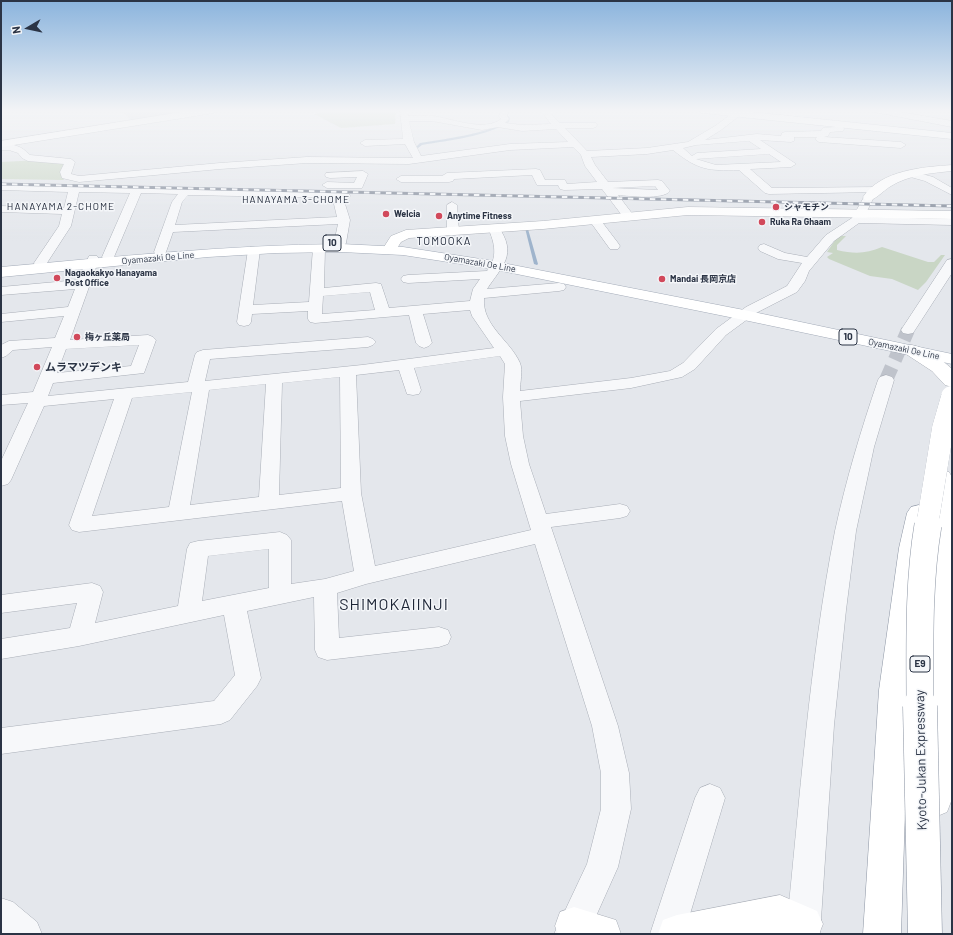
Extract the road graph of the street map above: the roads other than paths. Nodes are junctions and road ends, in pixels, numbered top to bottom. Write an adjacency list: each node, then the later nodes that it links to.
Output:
1 (620, 153): 15 (street)
2 (24, 154): 19 (street)
3 (415, 154): 13 (street)
4 (464, 154): 11 (street)
5 (585, 154): 6 (street); 32 (street)
6 (598, 154)
7 (684, 154): 10 (street)
8 (737, 154): 10 (street)
9 (775, 154): 17 (street)
10 (687, 156): 17 (street)
11 (433, 158): 13 (street); 25 (street)
12 (299, 159): 14 (street); 16 (street); 20 (street)
13 (419, 160): 14 (street)
14 (335, 161): 22 (street)
15 (629, 163)
16 (226, 166): 19 (street); 19 (street)
17 (742, 167): 26 (street)
18 (952, 168): 21 (main road)
19 (186, 170)
20 (260, 172)
21 (911, 174): 36 (street); 37 (main road)
22 (330, 175): 29 (street); 29 (street)
23 (401, 179): 25 (street)
24 (773, 179): 26 (street)
25 (449, 180): 32 (street)
26 (758, 180): 34 (street)
27 (816, 181): 34 (street)
28 (258, 183): 29 (street)
29 (325, 185)
30 (1, 187): 31 (street)
31 (74, 189): 33 (street); 40 (street)
32 (608, 189): 42 (street)
33 (137, 190): 35 (street); 57 (street)
34 (828, 190): 37 (street)
35 (185, 192): 44 (street); 48 (street)
36 (952, 192)
37 (872, 193): 43 (street)
38 (452, 205): 49 (street)
39 (1, 209): 40 (street)
40 (68, 210): 60 (street)
41 (952, 215): 43 (main road)
42 (628, 216): 43 (main road); 45 (main road)
43 (859, 216): 46 (street); 59 (street)
44 (344, 220): 48 (street); 50 (street)
45 (595, 220): 47 (main road); 51 (street)
46 (952, 222)
47 (494, 228): 49 (main road); 62 (street)
48 (168, 229): 56 (street)
49 (454, 231): 53 (main road)
50 (340, 243): 53 (main road, Oyamazaki Oe Line / 10); 56 (main road, Oyamazaki Oe Line / 10)
51 (614, 246)
52 (319, 248): 53 (main road, Oyamazaki Oe Line / 10); 55 (main road, Oyamazaki Oe Line / 10); 69 (street)
53 (391, 248): 62 (main road, Oyamazaki Oe Line / 10)
54 (764, 248): 59 (street)
55 (254, 250): 58 (main road, Oyamazaki Oe Line / 10); 69 (street)
56 (160, 252): 57 (main road, Oyamazaki Oe Line / 10)
57 (108, 257): 58 (main road, Oyamazaki Oe Line / 10)
58 (92, 261): 60 (main road, Oyamazaki Oe Line / 10); 63 (main road, Oyamazaki Oe Line / 10); 66 (street)
59 (810, 261): 73 (street)
60 (40, 263): 63 (main road, Oyamazaki Oe Line / 10)
61 (952, 263): 77 (street)
62 (495, 267): 64 (street); 70 (street); 73 (main road, Oyamazaki Oe Line / 10)
63 (5, 270): 65 (street)
64 (408, 279)
65 (1, 284)
66 (84, 284): 68 (street); 72 (street)
67 (559, 287): 70 (street)
68 (1, 291)
69 (316, 300): 74 (street); 75 (street)
70 (477, 300): 71 (street); 83 (street)
71 (415, 310): 74 (street); 79 (street)
72 (74, 311): 76 (street); 80 (street)
73 (747, 312): 81 (main road, Oyamazaki Oe Line / 10); 82 (main road, Oyamazaki Oe Line / 10); 94 (street)
74 (383, 313): 75 (street)
75 (361, 315): 78 (street)
76 (1, 318)
77 (908, 330)
78 (368, 342): 87 (street); 93 (street)
79 (424, 343)
80 (61, 344): 84 (street); 90 (street); 90 (street)
81 (952, 349)
82 (912, 350): 85 (main road, Oyamazaki Oe Line / 10); 92 (main road)
83 (504, 351): 86 (street); 98 (street)
84 (1, 353)
85 (952, 359)
86 (405, 364): 87 (street); 95 (street)
87 (374, 368): 88 (street)
88 (348, 371): 89 (street); 106 (street)
89 (274, 378): 93 (street); 107 (street)
90 (46, 379): 100 (street)
91 (886, 380): 126 (street)
92 (952, 381)
93 (198, 386): 96 (street); 109 (street)
94 (590, 387): 98 (street); 102 (street)
95 (413, 390)
96 (125, 393): 100 (street); 109 (street)
97 (952, 393): 103 (main road)
98 (511, 397): 110 (street)
99 (952, 397): 133 (main road, Kyoto-Jukan Expressway / E9, bridge)
100 (38, 399): 101 (street); 104 (street)
101 (1, 400)
102 (598, 402)
103 (940, 445): 121 (main road); 131 (main road)
104 (8, 454): 105 (street)
105 (1, 480)
106 (351, 493): 107 (street); 111 (street)
107 (269, 503): 109 (street)
108 (620, 511): 110 (street)
109 (178, 513)
110 (540, 528): 111 (street); 127 (street)
111 (366, 576): 112 (street)
112 (325, 588): 113 (street); 118 (street)
113 (280, 595): 115 (street); 116 (street)
114 (1, 604): 117 (street)
115 (234, 604): 116 (street); 122 (street)
116 (189, 614): 117 (street)
117 (79, 636): 119 (street)
118 (439, 637)
119 (1, 648)
120 (952, 694): 121 (main road)
121 (942, 737): 123 (main road)
122 (1, 741)
123 (944, 793): 132 (main road)
124 (710, 798): 129 (street)
125 (1, 914): 128 (street)
126 (803, 929): 130 (main road)
127 (583, 931)
128 (25, 934)
129 (667, 934)
130 (677, 934)
131 (882, 934)
132 (918, 934)
133 (925, 934)

